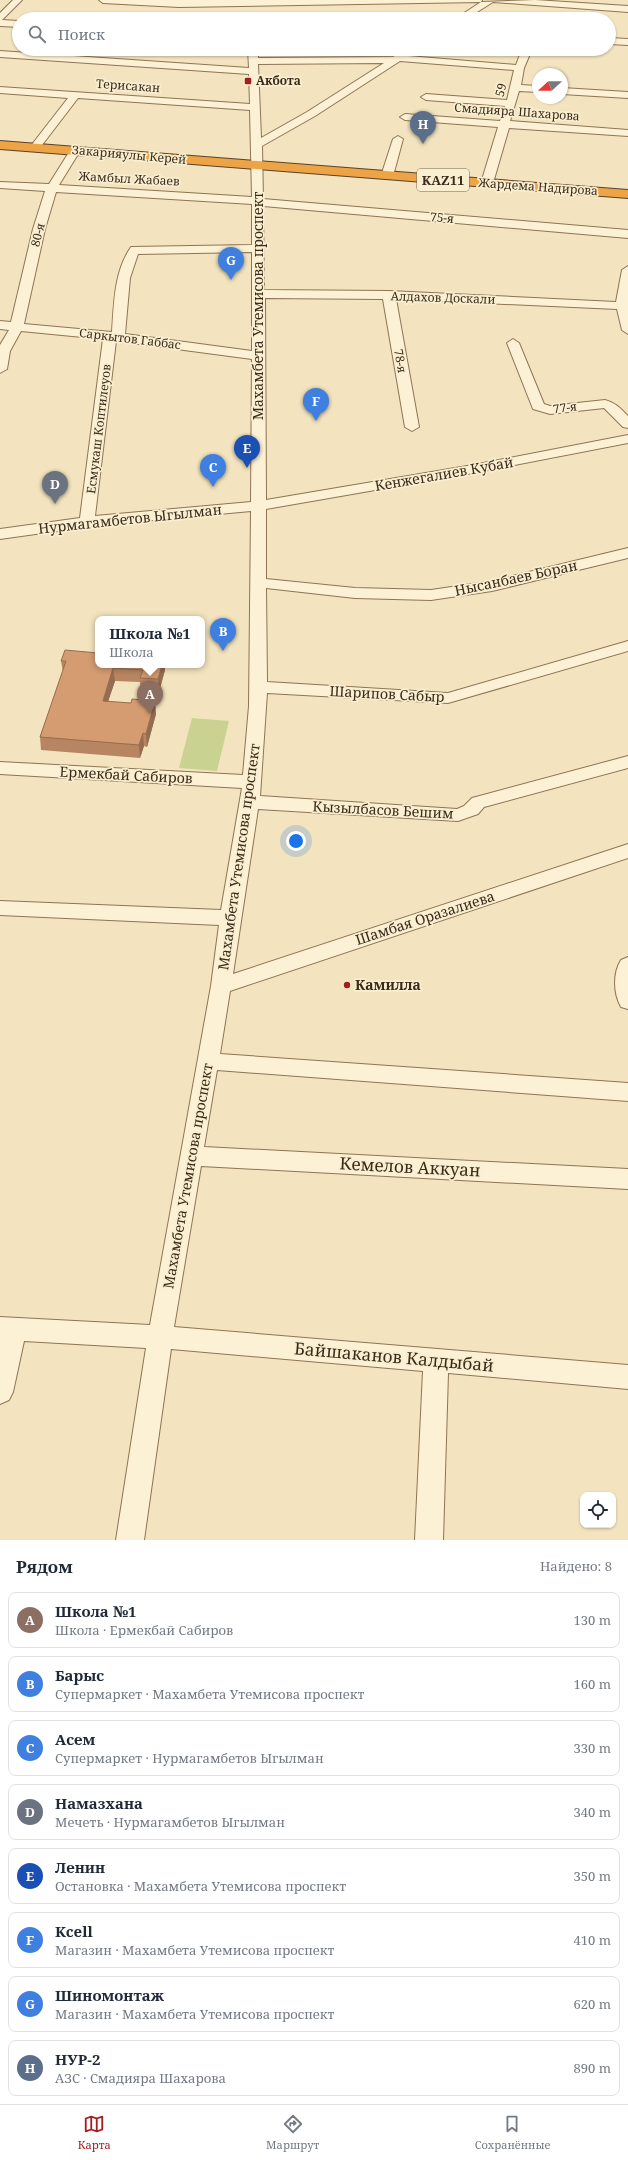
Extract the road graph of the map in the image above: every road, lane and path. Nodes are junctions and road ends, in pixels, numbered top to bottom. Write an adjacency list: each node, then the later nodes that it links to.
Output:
1 (18, 0): 14 (street)
2 (103, 0): 3 (street)
3 (109, 0): 9 (street)
4 (332, 0): 8 (street); 10 (street)
5 (478, 0): 8 (street)
6 (490, 0): 13 (street)
7 (496, 0): 11 (street)
8 (419, 1)
9 (179, 2): 10 (street)
10 (252, 5)
11 (572, 6): 12 (street)
12 (628, 9)
13 (471, 12)
14 (0, 18)
15 (0, 23): 16 (street)
16 (12, 24)
17 (616, 41): 18 (street)
18 (628, 42)
19 (0, 54): 20 (street)
20 (12, 55)
21 (42, 56): 26 (street)
22 (253, 56): 26 (street, Махамбета Утемисова проспект)
23 (400, 56): 25 (street)
24 (524, 56): 27 (street, 59)
25 (395, 59): 26 (street); 27 (street); 42 (street)
26 (254, 66): 36 (street, Махамбета Утемисова проспект)
27 (519, 68): 28 (street, 59)
28 (516, 88): 29 (street); 35 (street, 59)
29 (532, 89)
30 (0, 90): 33 (street, Терисакан)
31 (568, 90): 32 (street)
32 (628, 94)
33 (75, 95): 36 (street, Терисакан); 43 (street)
34 (426, 97): 35 (street)
35 (511, 103): 38 (street, 59)
36 (255, 107): 42 (street, Махамбета Утемисова проспект)
37 (405, 117): 38 (street, Смадияра Шахарова)
38 (504, 124): 39 (street, Смадияра Шахарова); 47 (street, 59)
39 (628, 133)
40 (398, 139): 46 (street)
41 (1, 146): 43 (highway, Закарияулы Керей / KAZ11)
42 (256, 146): 45 (street, Махамбета Утемисова проспект)
43 (35, 148): 44 (highway, Закарияулы Керей / KAZ11)
44 (74, 151): 45 (highway, Закарияулы Керей / KAZ11); 49 (street, 80-я)
45 (257, 166): 46 (highway, Жардема Надирова / KAZ11); 51 (street, Махамбета Утемисова проспект)
46 (387, 176): 47 (highway, Жардема Надирова / KAZ11)
47 (487, 184): 50 (highway, Жардема Надирова / KAZ11)
48 (0, 185): 49 (street, Жамбыл Жабаев)
49 (52, 188): 51 (street, Жамбыл Жабаев); 59 (street, 80-я)
50 (628, 194)
51 (257, 201): 52 (street, 75-я); 53 (street, Махамбета Утемисова проспект)
52 (628, 234)
53 (258, 248): 55 (street, Махамбета Утемисова проспект); 61 (street, Есмукаш Коптилеуов)
54 (628, 270): 57 (street)
55 (258, 294): 56 (street, Алдахов Доскали); 63 (street, Махамбета Утемисова проспект)
56 (388, 296): 57 (street, Алдахов Доскали); 66 (street, 78-я)
57 (625, 305): 60 (street)
58 (0, 325): 59 (street, Саркытов Габбас)
59 (16, 326): 61 (street, Саркытов Габбас); 64 (street, 80-я)
60 (628, 330)
61 (114, 336): 63 (street, Саркытов Габбас); 69 (street, Есмукаш Коптилеуов)
62 (513, 343): 65 (street, 77-я)
63 (259, 356): 68 (street, Махамбета Утемисова проспект)
64 (0, 369)
65 (628, 424)
66 (412, 427)
67 (628, 439): 68 (street, Кенжегалиев Кубай)
68 (259, 506): 69 (street, Нурмагамбетов Ыгылман); 72 (street, Махамбета Утемисова проспект)
69 (87, 522): 70 (street, Нурмагамбетов Ыгылман)
70 (0, 534)
71 (628, 553): 72 (street, Нысанбаев Боран)
72 (260, 583): 74 (street, Махамбета Утемисова проспект)
73 (628, 646): 74 (street, Шарипов Сабыр)
74 (260, 687): 77 (street, Махамбета Утемисова проспект)
75 (628, 762): 78 (street, Кызылбасов Бешим)
76 (0, 768): 77 (street, Ермекбай Сабиров)
77 (251, 782): 78 (street, Махамбета Утемисова проспект)
78 (250, 802): 81 (street, Махамбета Утемисова проспект)
79 (628, 850): 83 (street, Шамбая Оразалиева)
80 (0, 908): 81 (street)
81 (230, 918): 83 (street, Махамбета Утемисова проспект)
82 (628, 965): 84 (street)
83 (221, 986): 85 (street, Махамбета Утемисова проспект)
84 (628, 1001)
85 (207, 1061): 86 (street); 87 (street, Махамбета Утемисова проспект)
86 (628, 1092)
87 (192, 1156): 88 (street, Кемелов Аккуан); 90 (street, Махамбета Утемисова проспект)
88 (628, 1179)
89 (7, 1328): 90 (street, Байшаканов Калдыбай); 93 (street)
90 (160, 1337): 91 (street, Байшаканов Калдыбай); 94 (street, Махамбета Утемисова проспект)
91 (436, 1360): 92 (street, Байшаканов Калдыбай); 95 (street)
92 (628, 1377)
93 (0, 1392)
94 (130, 1540)
95 (429, 1540)

